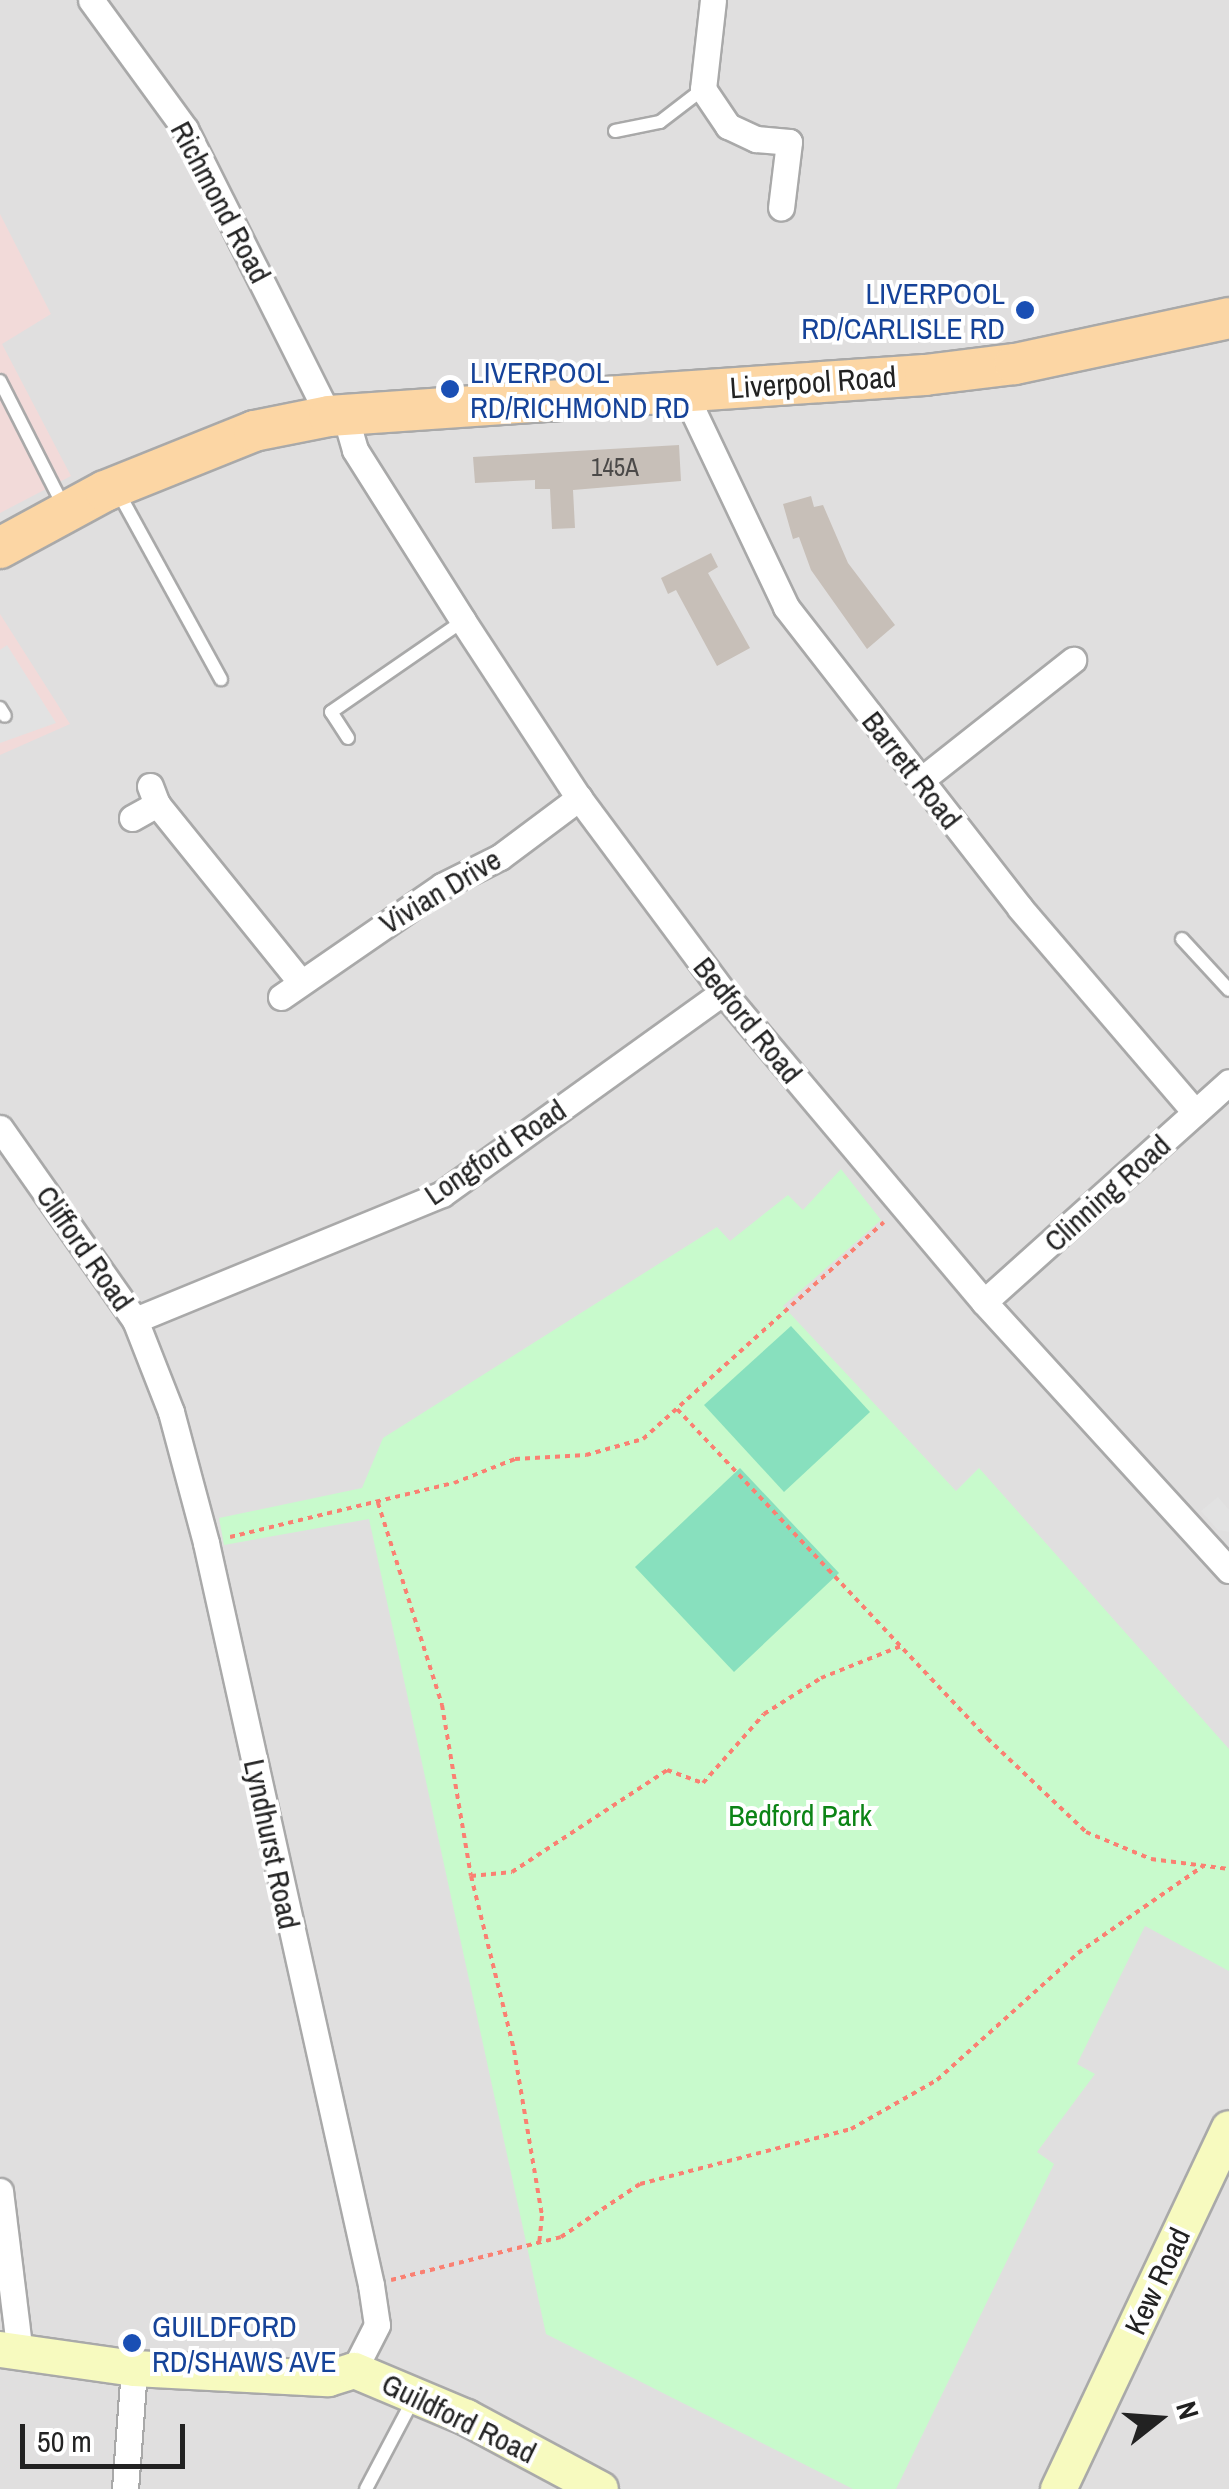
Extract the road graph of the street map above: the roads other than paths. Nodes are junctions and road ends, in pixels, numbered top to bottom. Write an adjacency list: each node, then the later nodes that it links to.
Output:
1 (92, 0): 9 (street, Richmond Road)
2 (713, 0): 3 (street)
3 (703, 89): 4 (lane); 5 (street)
4 (616, 132)
5 (781, 208)
6 (1229, 318): 8 (main road, Liverpool Road)
7 (0, 381): 11 (lane)
8 (692, 390): 9 (main road, Liverpool Road); 17 (street, Barrett Road)
9 (337, 415): 10 (main road, Liverpool Road); 13 (street, Bedford Road)
10 (116, 488): 11 (main road, Liverpool Road); 15 (lane)
11 (67, 512): 12 (main road, Liverpool Road)
12 (0, 548)
13 (463, 621): 16 (lane); 18 (street, Bedford Road)
14 (1074, 660): 17 (street)
15 (221, 679)
16 (348, 738)
17 (921, 780): 24 (street, Barrett Road)
18 (579, 798): 19 (street, Vivian Drive); 22 (street, Bedford Road)
19 (132, 818)
20 (1182, 939): 21 (lane)
21 (1229, 990)
22 (722, 992): 26 (street, Bedford Road); 27 (street, Longford Road)
23 (1229, 1082): 24 (street, Clinning Road)
24 (1195, 1112): 26 (street, Clinning Road)
25 (0, 1128): 27 (street, Clifford Road)
26 (984, 1302): 28 (street, Bedford Road)
27 (135, 1320): 33 (street, Lyndhurst Road)
28 (1229, 1570)
29 (1229, 2128): 38 (street, Kew Road)
30 (0, 2191): 31 (street)
31 (10, 2351): 32 (street, Guildford Road)
32 (134, 2368): 33 (street, Guildford Road); 35 (street)
33 (354, 2370): 34 (street, Guildford Road)
34 (416, 2394): 36 (lane); 37 (street, Guildford Road)
35 (125, 2489)
36 (366, 2489)
37 (600, 2489)
38 (1058, 2489)

